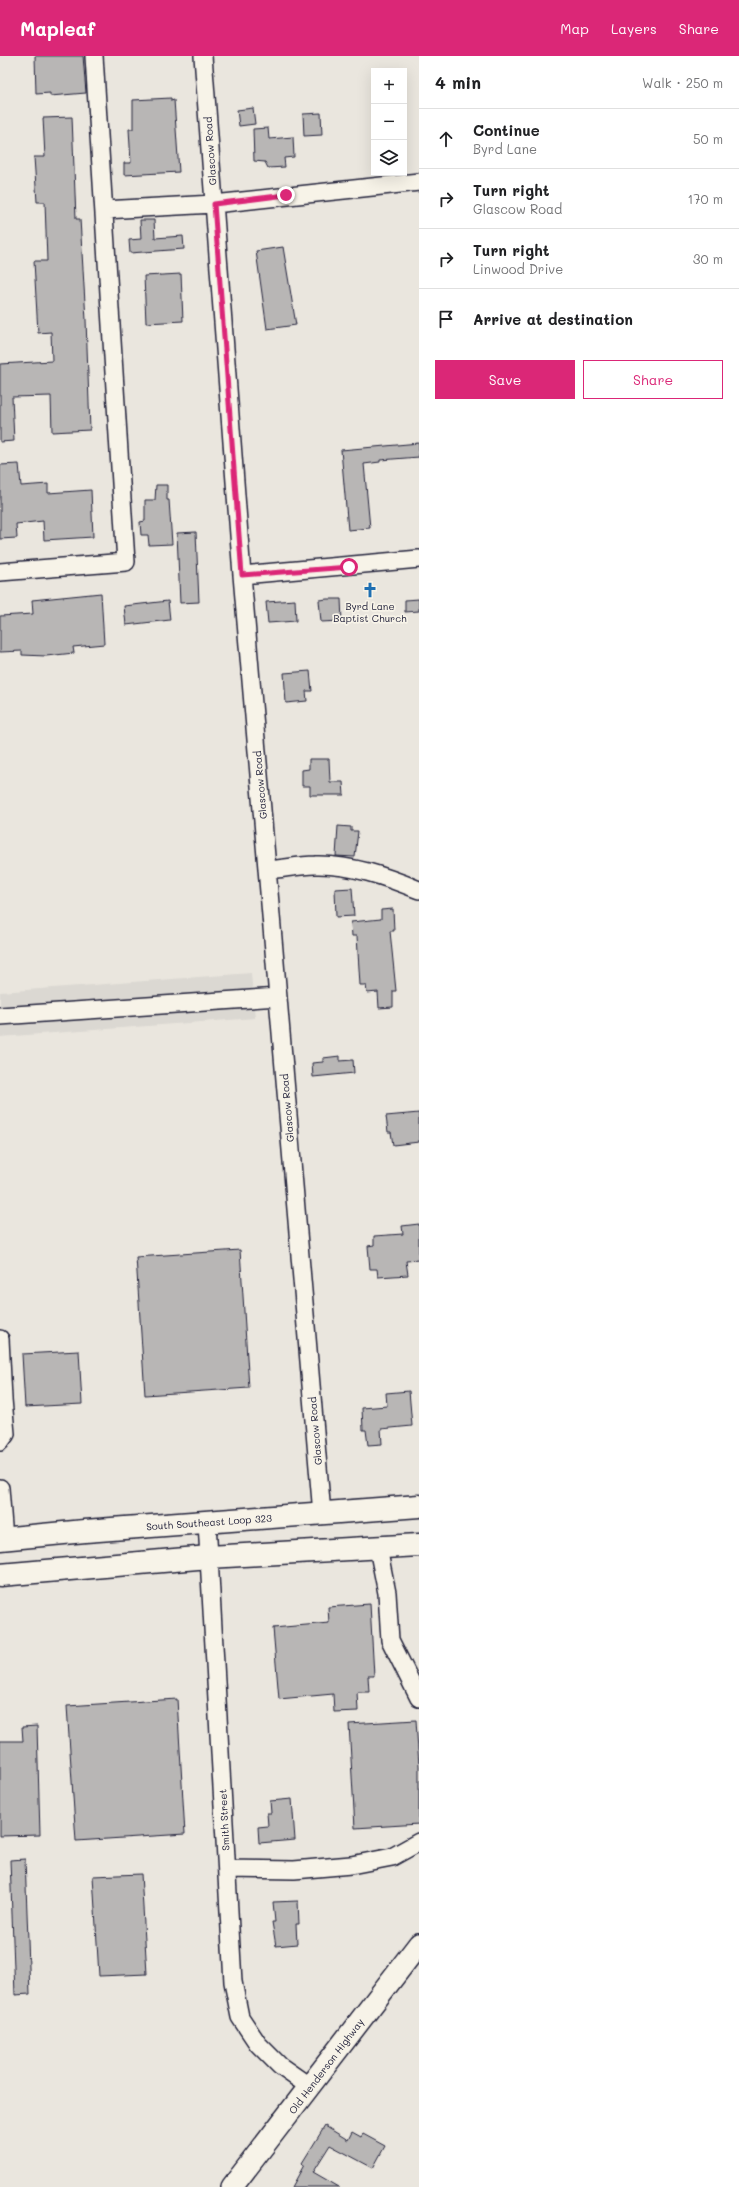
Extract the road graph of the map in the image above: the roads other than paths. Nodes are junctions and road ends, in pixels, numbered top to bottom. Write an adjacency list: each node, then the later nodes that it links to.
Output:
1 (94, 56): 5 (street)
2 (203, 56): 4 (street, Glascow Road)
3 (419, 182): 4 (street)
4 (214, 204): 5 (street); 8 (street, Glascow Road)
5 (104, 210): 7 (street)
6 (419, 559): 8 (street)
7 (0, 572)
8 (242, 575): 9 (street, Glascow Road)
9 (267, 870): 10 (street); 11 (street, Glascow Road)
10 (419, 890)
11 (278, 997): 12 (street); 18 (street, Glascow Road)
12 (0, 1016)
13 (0, 1339): 14 (street)
14 (2, 1399): 15 (street)
15 (0, 1442)
16 (0, 1488): 20 (street)
17 (419, 1506): 18 (highway, South Southeast Loop 323)
18 (322, 1514): 19 (highway, South Southeast Loop 323)
19 (207, 1522): 20 (highway, South Southeast Loop 323); 23 (street, Smith Street)
20 (2, 1539)
21 (419, 1545): 22 (highway)
22 (378, 1548): 23 (highway); 25 (street)
23 (209, 1557): 24 (highway); 27 (street, Smith Street)
24 (0, 1575)
25 (419, 1698)
26 (419, 1842): 27 (street)
27 (227, 1869): 29 (street, Smith Street)
28 (419, 1944): 29 (main road, Old Henderson Highway)
29 (310, 2087): 30 (main road, Old Henderson Highway)
30 (232, 2187)

